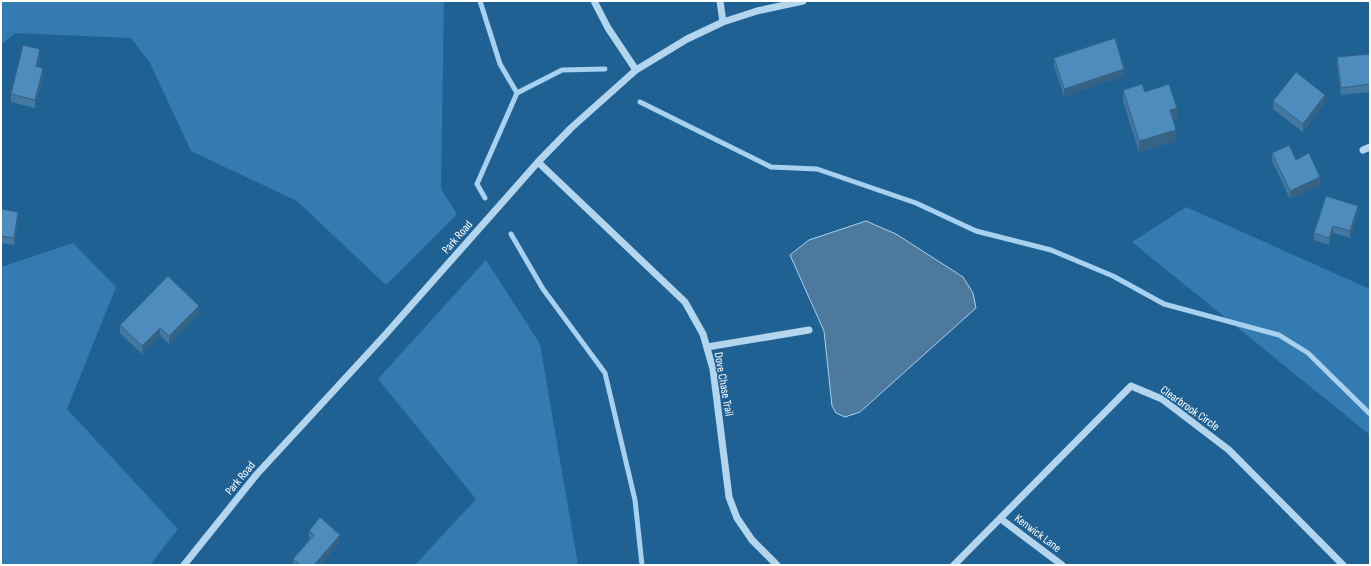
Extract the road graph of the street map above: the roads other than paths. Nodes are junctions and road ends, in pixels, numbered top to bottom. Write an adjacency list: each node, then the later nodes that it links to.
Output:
1 (594, 1): 5 (street)
2 (720, 1): 4 (street)
3 (803, 1): 4 (street, Park Road)
4 (723, 22): 5 (street, Park Road)
5 (636, 70): 6 (street, Park Road)
6 (538, 162): 8 (street, Dove Chase Trail); 10 (street, Park Road)
7 (809, 330): 8 (street)
8 (707, 347): 11 (street, Dove Chase Trail)
9 (1001, 519): 12 (street, Clearbrook Circle); 13 (street, Kenwick Lane); 14 (street, Clearbrook Circle)
10 (184, 565)
11 (777, 565)
12 (954, 565)
13 (1062, 565)
14 (1343, 565)

